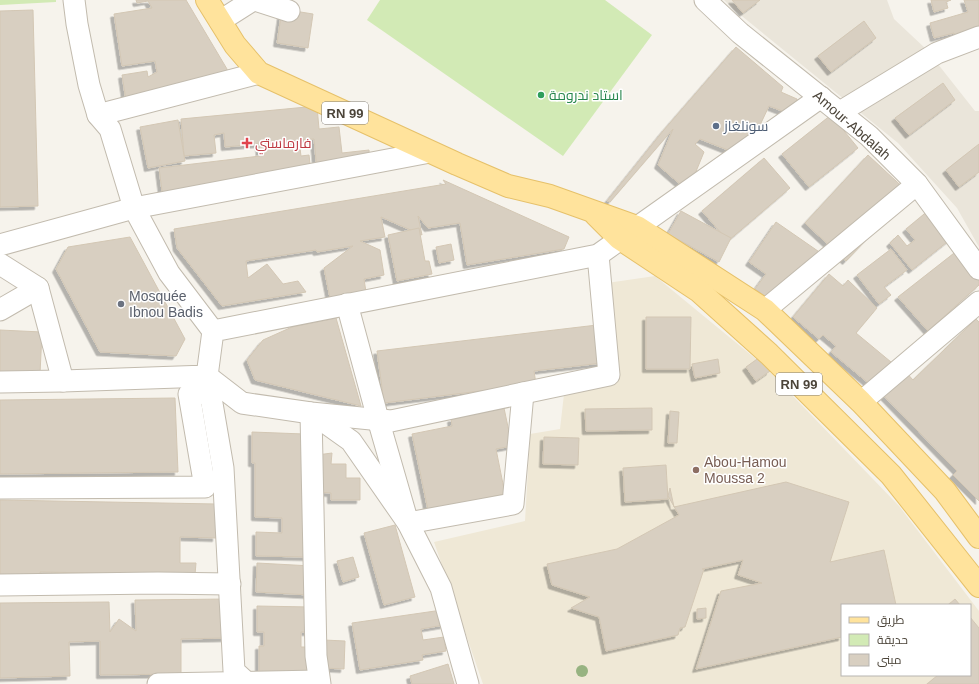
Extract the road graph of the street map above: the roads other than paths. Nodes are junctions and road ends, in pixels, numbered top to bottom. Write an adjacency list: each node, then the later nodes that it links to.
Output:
1 (74, 0): 11 (street)
2 (207, 0): 6 (main road, RN 99)
3 (254, 0): 5 (street); 6 (street)
4 (706, 0): 9 (street, Amour-Abdalah)
5 (289, 11)
6 (220, 21): 8 (main road, RN 99)
7 (979, 37): 10 (street)
8 (259, 73): 11 (street); 12 (main road, RN 99)
9 (821, 97): 10 (street, Amour-Abdalah); 16 (street)
10 (840, 112): 13 (street, Amour-Abdalah)
11 (98, 115): 14 (street)
12 (430, 152): 14 (street); 15 (main road, RN 99)
13 (918, 184): 21 (street, Amour-Abdalah); 26 (street)
14 (134, 208): 18 (street); 27 (street)
15 (592, 211): 16 (main road, RN 99); 17 (main road, RN 99)
16 (637, 227): 17 (street); 26 (main road, RN 99)
17 (619, 238): 19 (street); 40 (main road, RN 99)
18 (0, 245)
19 (598, 254): 24 (street); 31 (street)
20 (0, 264): 22 (street)
21 (979, 269)
22 (38, 288): 25 (street); 28 (street)
23 (979, 302): 32 (street)
24 (348, 304): 27 (street); 34 (street)
25 (0, 310)
26 (765, 310): 32 (main road, RN 99)
27 (213, 331): 30 (street)
28 (63, 381): 29 (street); 30 (street)
29 (0, 382)
30 (208, 384): 33 (street); 35 (street); 38 (street)
31 (523, 393): 34 (street); 36 (street)
32 (861, 402): 37 (main road, RN 99)
33 (311, 413): 34 (street); 36 (street); 41 (street)
34 (378, 419): 36 (street)
35 (0, 488)
36 (408, 523): 44 (street)
37 (979, 537)
38 (230, 584): 39 (street); 42 (street)
39 (0, 585)
40 (979, 586)
41 (319, 682): 42 (street)
42 (246, 683): 43 (street)
43 (158, 684)
44 (468, 684)

